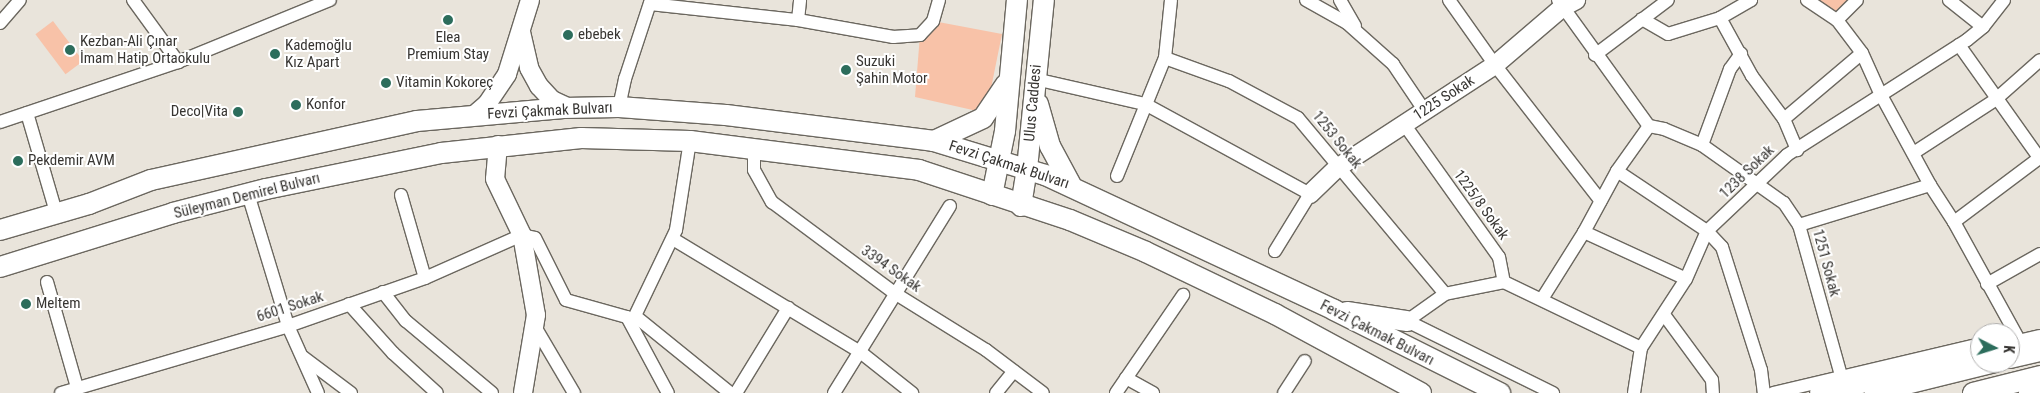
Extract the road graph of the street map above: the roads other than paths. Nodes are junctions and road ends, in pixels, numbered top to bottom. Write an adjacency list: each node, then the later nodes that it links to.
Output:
1 (20, 0): 25 (street)
2 (133, 0): 35 (street)
3 (330, 0): 35 (street)
4 (530, 0): 27 (street)
5 (800, 0): 23 (street)
6 (940, 0): 23 (street)
7 (1018, 0): 37 (main road, Ulus Caddesi)
8 (1044, 0): 38 (main road, Ulus Caddesi)
9 (1171, 0): 33 (street)
10 (1306, 0): 28 (street)
11 (1340, 0): 28 (street)
12 (1450, 0): 36 (street)
13 (1751, 0): 21 (street)
14 (1807, 0): 24 (street)
15 (1857, 0): 24 (street)
16 (1949, 0): 26 (street)
17 (2004, 0): 26 (street, 1238 Sokak)
18 (651, 2): 23 (street); 42 (street)
19 (1566, 2): 32 (street); 36 (street, 1225 Sokak)
20 (1660, 2): 22 (street)
21 (1720, 18): 22 (street); 31 (street)
22 (1642, 19): 32 (street)
23 (798, 20)
24 (1837, 20): 30 (street)
25 (0, 23)
26 (1983, 27): 29 (street, 1238 Sokak)
27 (520, 29): 43 (street); 46 (street)
28 (1359, 33): 44 (street)
29 (1959, 45): 39 (street, 1238 Sokak); 40 (street)
30 (1862, 53): 39 (street); 48 (street)
31 (1741, 54): 48 (street); 53 (street)
32 (1595, 55): 50 (street)
33 (1165, 58): 41 (street); 60 (street, 1253 Sokak)
34 (2040, 60): 40 (street)
35 (178, 62): 45 (street)
36 (1495, 66): 44 (street, 1225 Sokak); 71 (street)
37 (1008, 80): 52 (main road); 59 (main road, Ulus Caddesi)
38 (1034, 84): 41 (street); 61 (main road, Ulus Caddesi); 64 (main road)
39 (1881, 95): 56 (street, 1238 Sokak); 57 (street)
40 (1996, 100): 57 (street); 58 (street)
41 (1145, 104): 63 (street); 68 (street)
42 (620, 107): 43 (main road, Fevzi Çakmak Bulvarı); 52 (main road, Fevzi Çakmak Bulvarı)
43 (569, 108): 46 (main road, Fevzi Çakmak Bulvarı)
44 (1424, 110): 49 (street, 1225 Sokak)
45 (26, 113): 47 (street); 74 (street)
46 (472, 116): 74 (main road)
47 (2, 118)
48 (1784, 119): 56 (street)
49 (1404, 124): 60 (street, 1225 Sokak); 88 (street, 1225/8 Sokak)
50 (1649, 126): 53 (street, 1251 Sokak); 62 (street)
51 (690, 140): 54 (main road, Fevzi Çakmak Bulvarı); 55 (main road, Fevzi Çakmak Bulvarı); 81 (street)
52 (934, 141): 59 (main road, Fevzi Çakmak Bulvarı)
53 (1702, 145): 66 (street, 1251 Sokak)
54 (498, 146): 67 (main road, Süleyman Demirel Bulvarı); 80 (street)
55 (754, 147): 70 (main road, Fevzi Çakmak Bulvarı); 91 (street, 3394 Sokak)
56 (1797, 150): 66 (street, 1238 Sokak)
57 (1914, 152): 65 (street)
58 (2039, 159): 75 (street)
59 (1000, 160): 61 (main road, Fevzi Çakmak Bulvarı); 70 (main road, Ulus Caddesi)
60 (1337, 168): 68 (street, 1225 Sokak); 92 (street, 1253 Sokak)
61 (1028, 169): 64 (main road, Fevzi Çakmak Bulvarı); 73 (main road, Ulus Caddesi)
62 (1617, 171): 71 (street); 78 (street)
63 (1117, 176)
64 (1071, 185): 97 (main road, Fevzi Çakmak Bulvarı)
65 (1930, 185): 75 (street); 76 (street)
66 (1757, 186): 76 (street, 1251 Sokak); 78 (street, 1238 Sokak)
67 (248, 194): 84 (main road, Süleyman Demirel Bulvarı); 103 (street)
68 (1310, 194): 82 (street)
69 (401, 195): 85 (street)
70 (992, 195): 73 (main road, Fevzi Çakmak Bulvarı)
71 (1601, 201): 79 (street)
72 (950, 206): 91 (street)
73 (1021, 206): 122 (main road, Fevzi Çakmak Bulvarı)
74 (56, 212): 77 (main road)
75 (1954, 222): 89 (street)
76 (1799, 225): 118 (street, 1251 Sokak)
77 (0, 230)
78 (1708, 231): 86 (street, 1238 Sokak); 145 (street)
79 (1584, 232): 86 (street); 94 (street)
80 (522, 235): 85 (street, 6601 Sokak); 99 (street); 102 (street)
81 (673, 239): 96 (street); 99 (street)
82 (1275, 251)
83 (2040, 254): 89 (street)
84 (0, 267)
85 (424, 278): 90 (street, 6601 Sokak)
86 (1686, 279): 98 (street, 1238 Sokak)
87 (47, 282): 121 (street)
88 (1504, 282): 92 (street); 94 (street)
89 (1987, 284): 101 (street)
90 (383, 292): 95 (street, 6601 Sokak); 128 (street)
91 (896, 294): 110 (street); 117 (street, 3394 Sokak)
92 (1444, 294): 100 (street)
93 (1183, 296): 120 (street)
94 (1542, 299): 109 (street)
95 (349, 304): 103 (street, 6601 Sokak); 127 (street)
96 (788, 308): 110 (street); 133 (street)
97 (1334, 310): 100 (main road); 141 (main road, Fevzi Çakmak Bulvarı)
98 (1665, 316): 109 (street, 1238 Sokak); 144 (street)
99 (634, 319): 131 (street); 132 (street)
100 (1407, 321): 142 (street)
101 (2004, 323)
102 (534, 325): 129 (street); 130 (street)
103 (288, 326): 112 (street); 121 (street, 6601 Sokak)
104 (2040, 332): 105 (street)
105 (2020, 338)
106 (2020, 340): 107 (main road)
107 (2040, 340)
108 (1970, 346): 118 (street)
109 (1641, 348): 143 (street, 1238 Sokak)
110 (859, 351): 134 (street); 135 (street)
111 (2040, 352): 114 (street)
112 (302, 355): 125 (street); 126 (street)
113 (1970, 356): 147 (main road)
114 (2020, 357)
115 (1305, 361): 140 (street)
116 (1970, 369): 148 (street)
117 (1014, 371): 136 (street); 137 (street, 3394 Sokak)
118 (1841, 375): 146 (street)
119 (2040, 376): 149 (main road)
120 (1126, 378): 138 (street); 139 (street)
121 (77, 387): 124 (street, 6601 Sokak)
122 (1415, 390)
123 (2040, 390): 150 (main road)
124 (61, 393)
125 (318, 393)
126 (351, 393)
127 (437, 393)
128 (492, 393)
129 (523, 393)
130 (574, 393)
131 (668, 393)
132 (730, 393)
133 (736, 393)
134 (834, 393)
135 (912, 393)
136 (996, 393)
137 (1043, 393)
138 (1116, 393)
139 (1153, 393)
140 (1284, 393)
141 (1500, 393)
142 (1553, 393)
143 (1634, 393)
144 (1713, 393)
145 (1764, 393)
146 (1773, 393)
147 (1820, 393)
148 (1874, 393)
149 (1973, 393)
150 (2029, 393)

